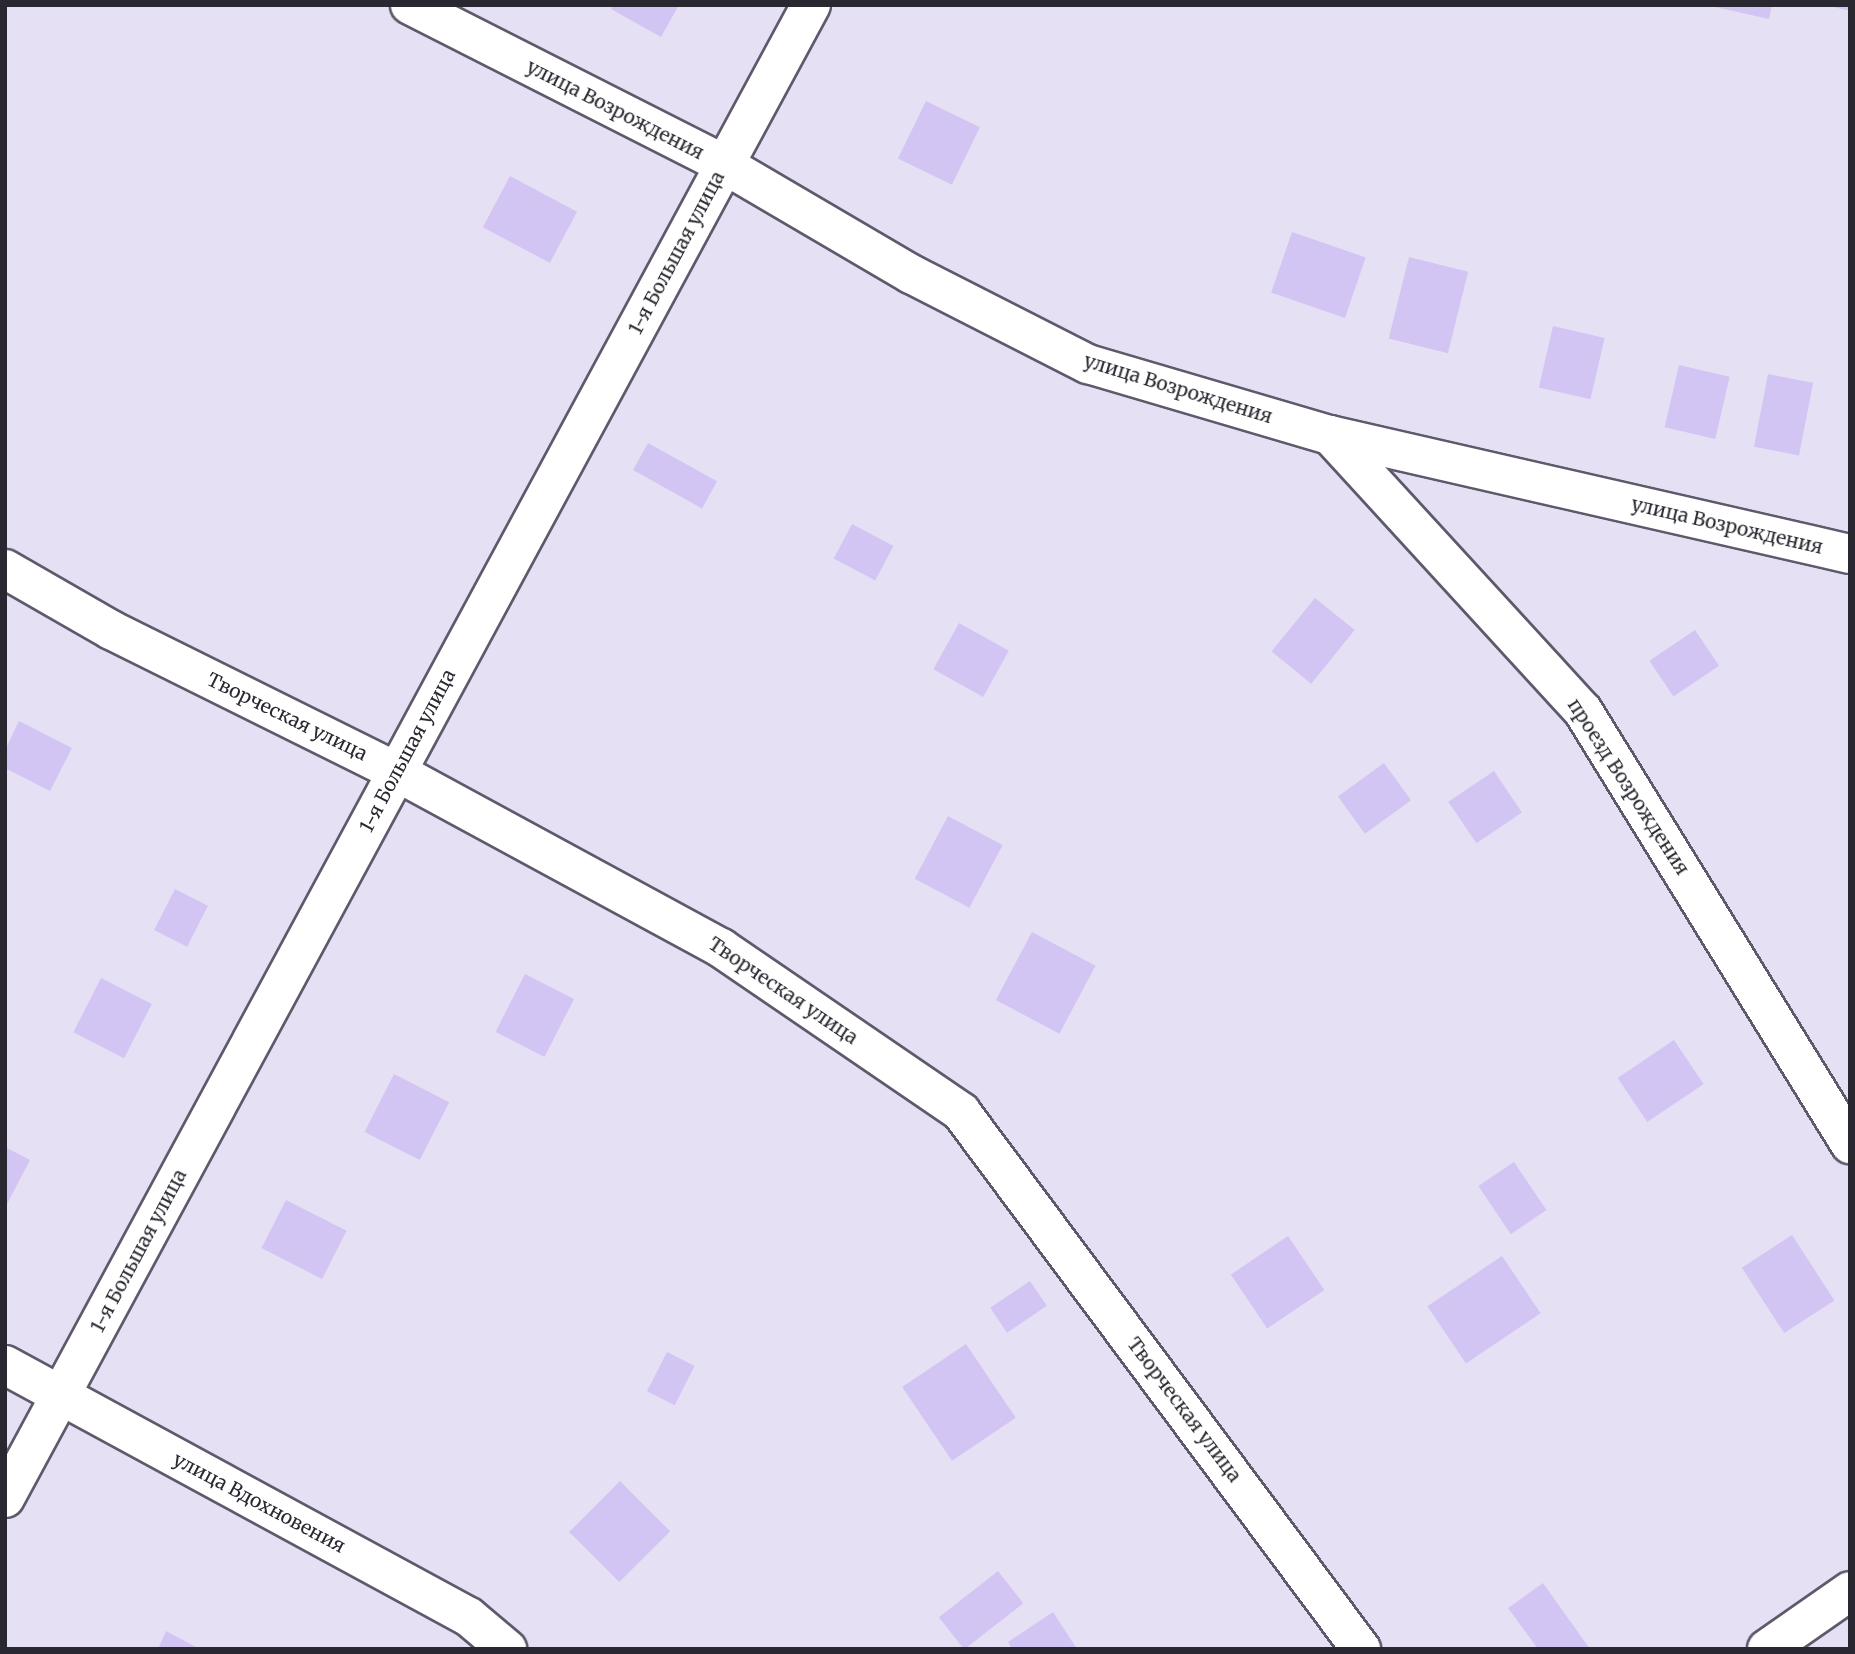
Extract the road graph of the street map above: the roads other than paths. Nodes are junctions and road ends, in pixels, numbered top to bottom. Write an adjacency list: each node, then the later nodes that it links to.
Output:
1 (410, 5): 3 (street, улица Возрождения)
2 (811, 5): 3 (street, 1-я Большая улица)
3 (724, 165): 4 (street, улица Возрождения); 7 (street, 1-я Большая улица)
4 (1330, 435): 5 (street, улица Возрождения); 8 (street, проезд Возрождения)
5 (1850, 554)
6 (5, 569): 7 (street, Творческая улица)
7 (397, 772): 10 (street, 1-я Большая улица); 14 (street, Творческая улица)
8 (1850, 1144)
9 (5, 1365): 10 (street, улица Вдохновения)
10 (61, 1395): 11 (street, 1-я Большая улица); 13 (street, улица Вдохновения)
11 (5, 1498)
12 (1850, 1591): 15 (street)
13 (507, 1649)
14 (1362, 1649)
15 (1767, 1649)

